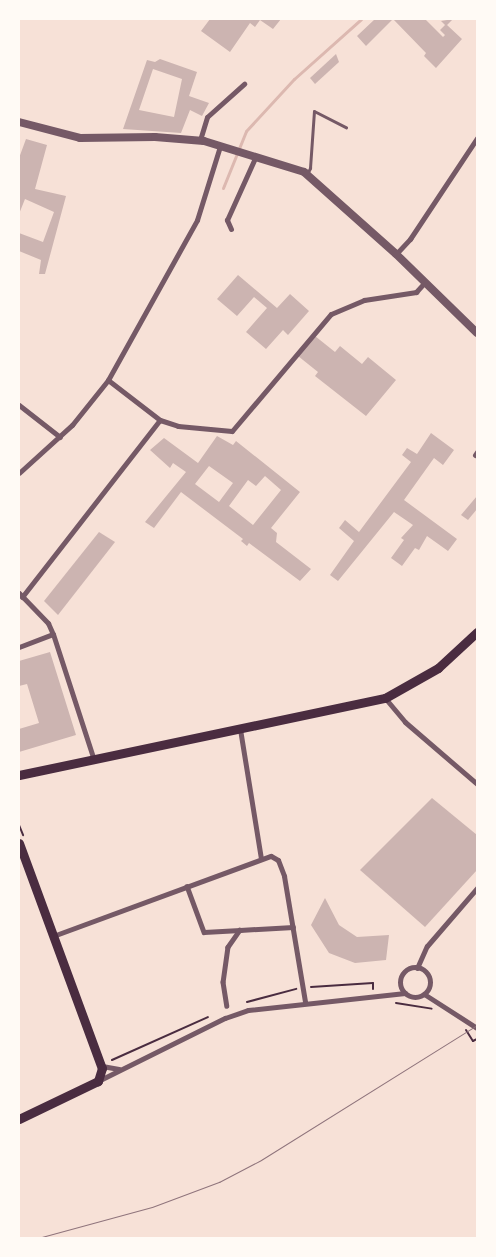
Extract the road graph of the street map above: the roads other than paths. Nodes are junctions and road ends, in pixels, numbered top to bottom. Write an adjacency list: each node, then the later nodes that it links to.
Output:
1 (244, 84): 5 (street)
2 (19, 122): 5 (street)
3 (346, 127): 8 (lane)
4 (477, 138): 10 (street)
5 (200, 140): 6 (street)
6 (222, 146): 7 (street); 13 (street)
7 (252, 157): 8 (street); 9 (street)
8 (307, 174): 10 (street)
9 (232, 229)
10 (396, 254): 11 (street)
11 (424, 283): 12 (street); 15 (street)
12 (477, 333)
13 (108, 380): 15 (street); 16 (street)
14 (19, 405): 16 (street)
15 (160, 420): 18 (street)
16 (60, 437): 17 (street)
17 (19, 473)
18 (21, 595): 20 (street)
19 (477, 632): 22 (main road)
20 (54, 634): 21 (street); 24 (street)
21 (19, 647)
22 (385, 698): 23 (main road); 27 (street)
23 (240, 729): 24 (main road); 29 (street)
24 (94, 760): 25 (main road)
25 (21, 775): 26 (main road)
26 (19, 783)
27 (477, 784)
28 (22, 843): 34 (main road)
29 (260, 858): 30 (street); 32 (street)
30 (187, 886): 33 (street); 34 (street)
31 (477, 888): 35 (street)
32 (292, 927): 33 (street); 42 (street)
33 (240, 930): 43 (street)
34 (53, 936): 45 (main road)
35 (424, 954): 36 (street); 37 (street)
36 (417, 968): 37 (street); 38 (street)
37 (424, 971): 40 (street)
38 (401, 987): 39 (street); 41 (street)
39 (405, 993): 40 (street); 41 (street)
40 (424, 994): 44 (street)
41 (382, 996): 42 (street)
42 (305, 1002): 46 (street)
43 (227, 1006)
44 (477, 1028)
45 (102, 1066): 46 (street); 47 (main road)
46 (120, 1069): 47 (street)
47 (98, 1081): 48 (main road)
48 (19, 1119)

